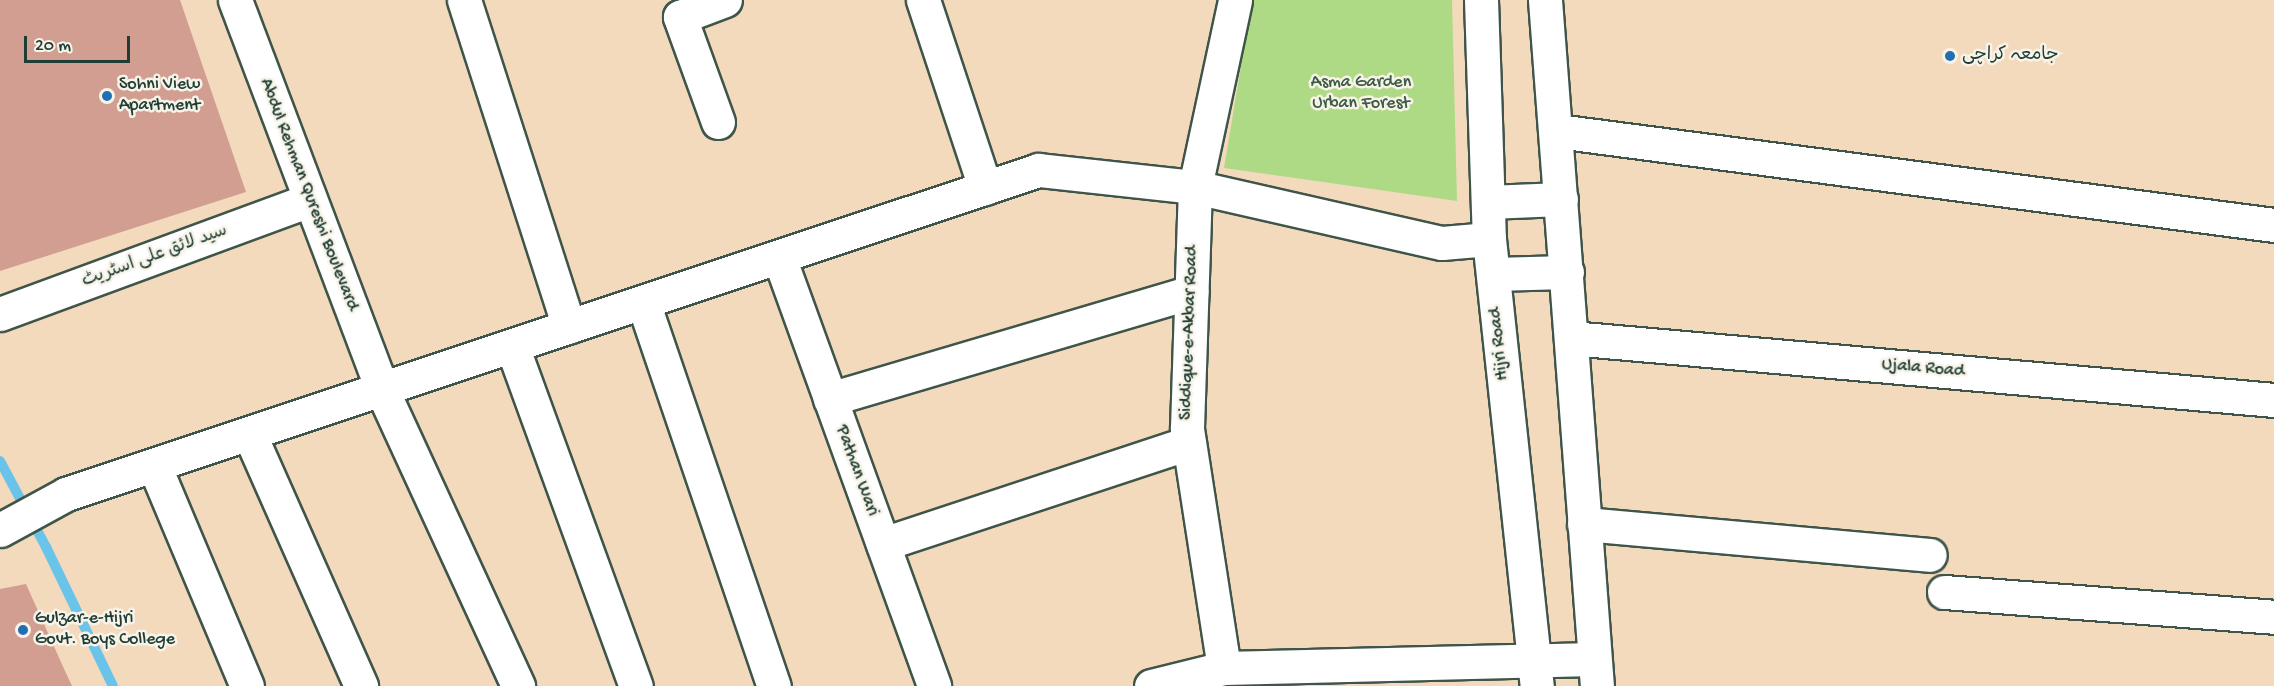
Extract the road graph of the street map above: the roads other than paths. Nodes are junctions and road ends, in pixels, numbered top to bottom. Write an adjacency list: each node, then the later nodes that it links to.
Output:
1 (235, 0): 13 (street, Abdul Rehman Qureshi Boulevard)
2 (464, 0): 23 (street)
3 (725, 0): 8 (street)
4 (923, 0): 11 (street)
5 (1235, 0): 10 (street, Siddique-e-Akbar Road)
6 (1482, 0): 14 (street, Hijri Road)
7 (1545, 0): 9 (street)
8 (718, 123)
9 (1557, 131): 12 (street); 15 (street)
10 (1195, 187): 11 (street); 16 (street); 20 (street, Siddique-e-Akbar Road)
11 (985, 188): 17 (street)
12 (1561, 199): 14 (street); 18 (street)
13 (310, 200): 22 (street, سید لائق علی اسٹریٹ); 26 (street, Abdul Rehman Qureshi Boulevard)
14 (1488, 202): 16 (street, Hijri Road)
15 (2274, 225)
16 (1489, 238): 19 (street, Hijri Road)
17 (779, 257): 21 (street); 27 (street, Pathan Wari)
18 (1567, 272): 19 (street); 24 (street)
19 (1493, 274): 40 (street, Hijri Road)
20 (1192, 292): 27 (street); 30 (street, Siddique-e-Akbar Road)
21 (643, 302): 23 (street); 45 (street)
22 (0, 314)
23 (569, 327): 25 (street)
24 (1571, 338): 28 (street, Ujala Road); 32 (street)
25 (512, 346): 26 (street); 44 (street)
26 (381, 390): 29 (street); 43 (street, Abdul Rehman Qureshi Boulevard)
27 (830, 399): 34 (street, Pathan Wari)
28 (2274, 400)
29 (249, 433): 31 (street); 42 (street)
30 (1189, 443): 34 (street); 38 (street, Siddique-e-Akbar Road)
31 (154, 465): 33 (street); 41 (street)
32 (1584, 524): 35 (street); 39 (street)
33 (0, 530)
34 (883, 544): 46 (street, Pathan Wari)
35 (1930, 555)
36 (1944, 592): 37 (street)
37 (2274, 617)
38 (1224, 668): 40 (street); 47 (street)
39 (1595, 672): 40 (street)
40 (1535, 673)
41 (247, 686)
42 (362, 686)
43 (518, 686)
44 (636, 686)
45 (774, 686)
46 (934, 686)
47 (1151, 686)

